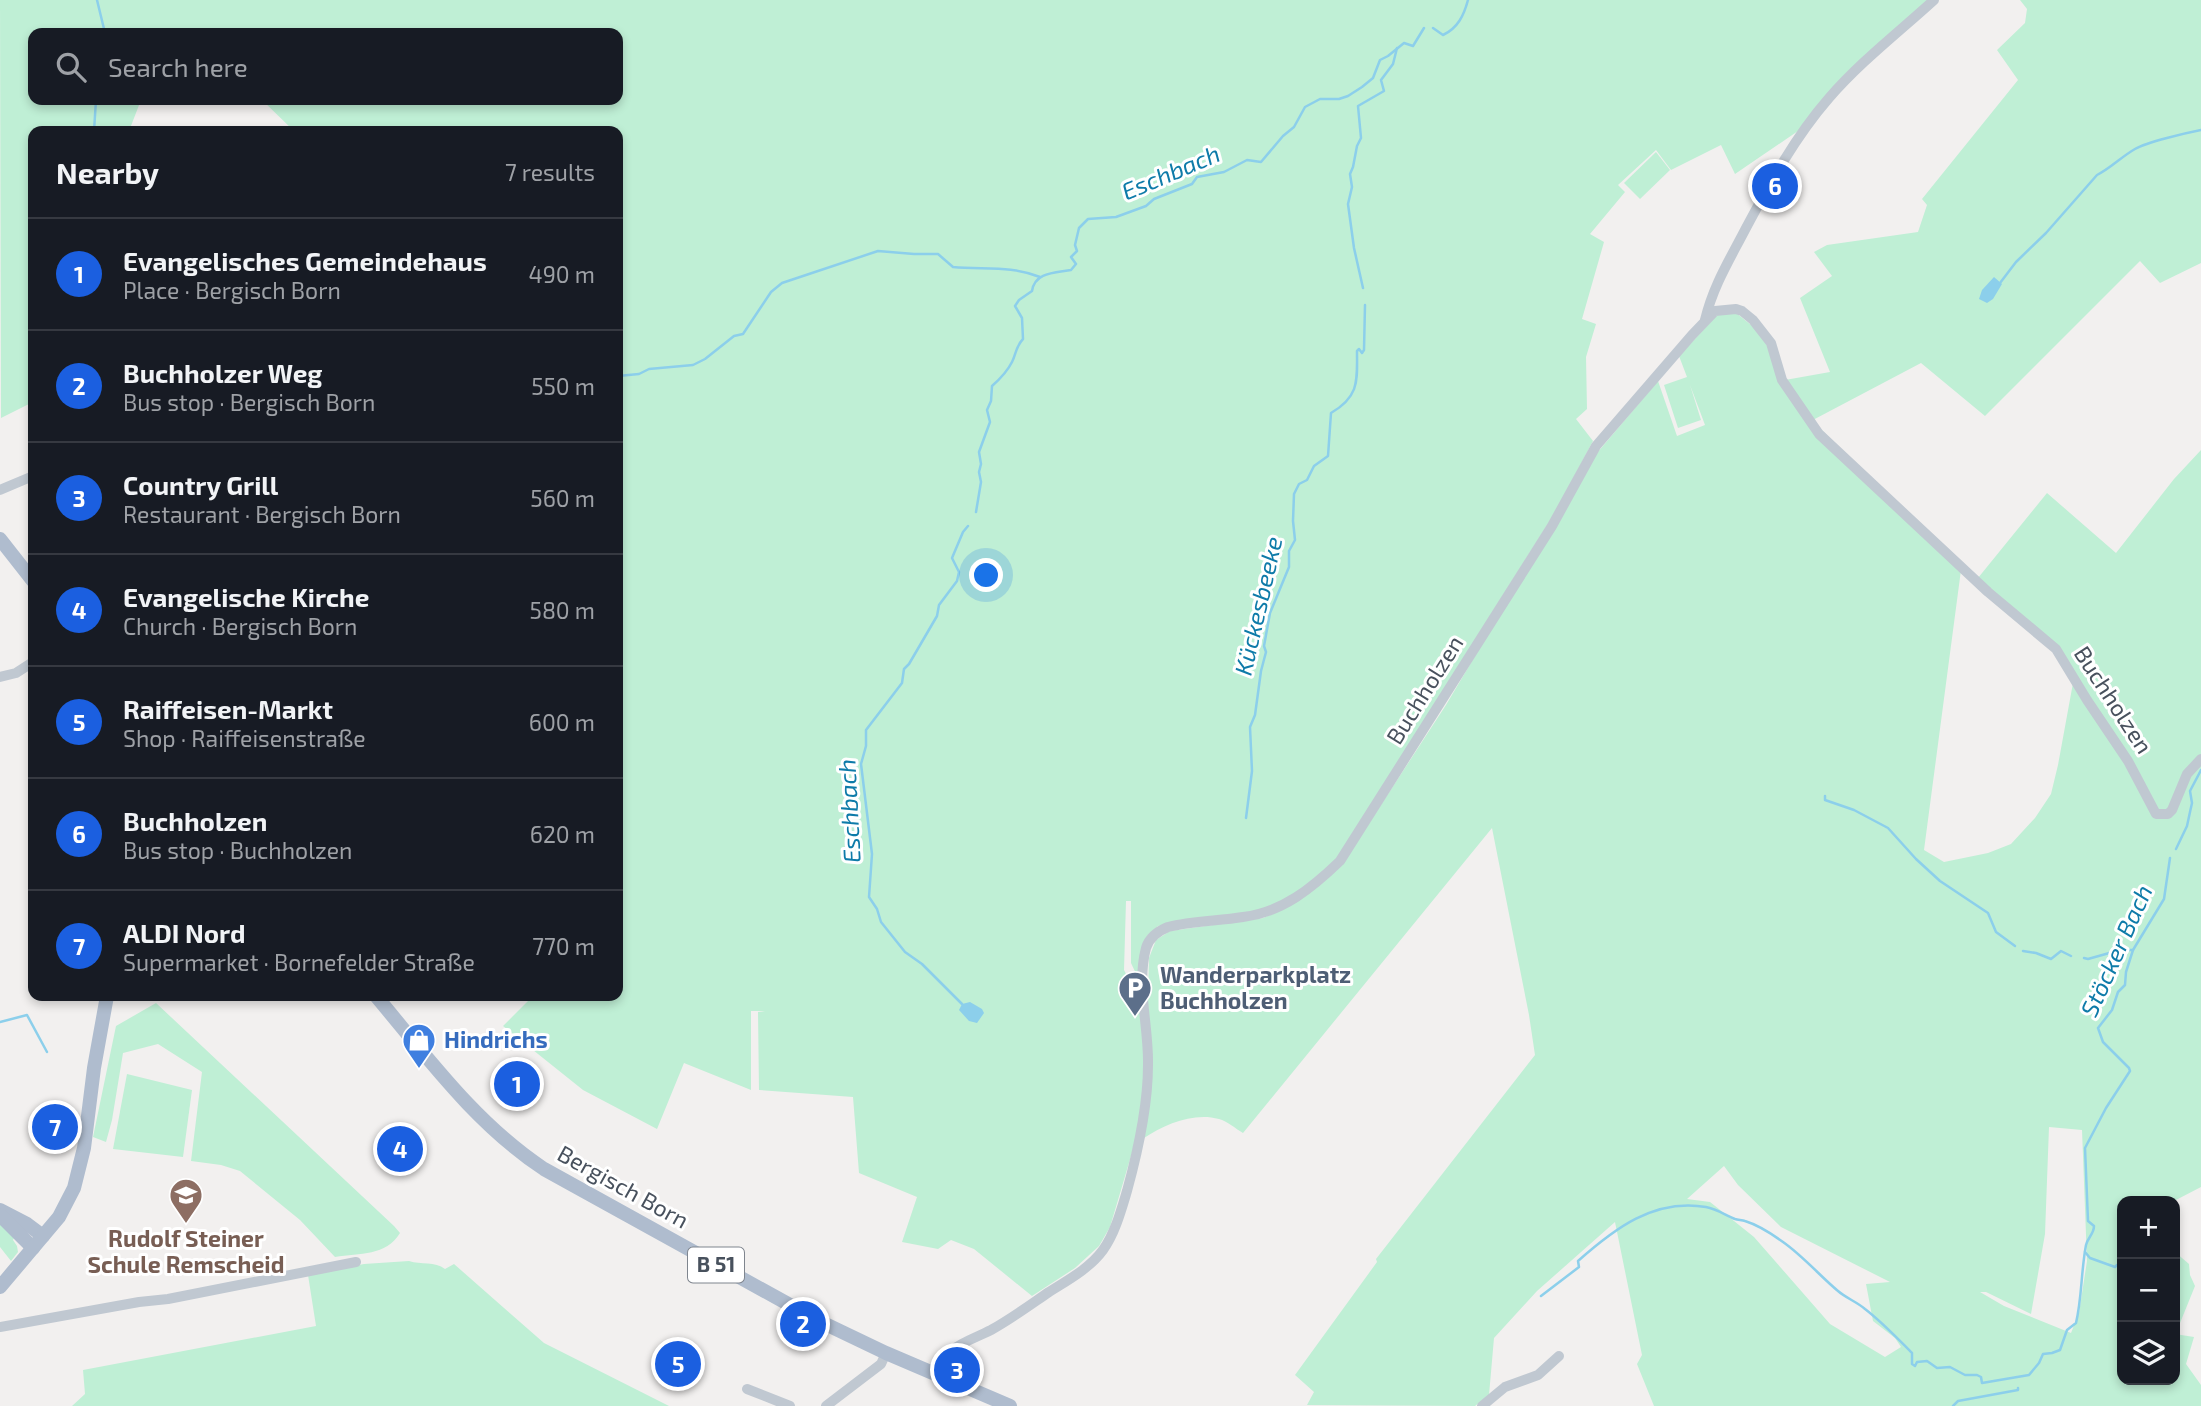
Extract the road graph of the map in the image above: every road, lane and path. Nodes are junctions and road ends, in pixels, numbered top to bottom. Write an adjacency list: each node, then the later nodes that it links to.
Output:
1 (1934, 0): 2 (street, Buchholzen)
2 (1705, 320): 9 (street, Buchholzen); 20 (street, Buchholzen)
3 (28, 478): 4 (street)
4 (0, 490)
5 (0, 539): 6 (main road)
6 (28, 575)
7 (28, 665): 8 (street)
8 (0, 677)
9 (2201, 759)
10 (106, 1001): 13 (main road)
11 (380, 1001): 18 (main road, Bergisch Born / B 51)
12 (0, 1212): 13 (main road); 14 (main road)
13 (43, 1236): 14 (main road)
14 (33, 1248): 16 (main road)
15 (356, 1262): 17 (street)
16 (0, 1287)
17 (0, 1327)
18 (886, 1353): 20 (main road, Bergisch Born / B 51); 23 (street)
19 (1559, 1356): 25 (street)
20 (934, 1374): 24 (main road, Bergisch Born / B 51)
21 (747, 1389): 22 (street)
22 (790, 1406)
23 (827, 1406)
24 (1010, 1406)
25 (1482, 1406)

